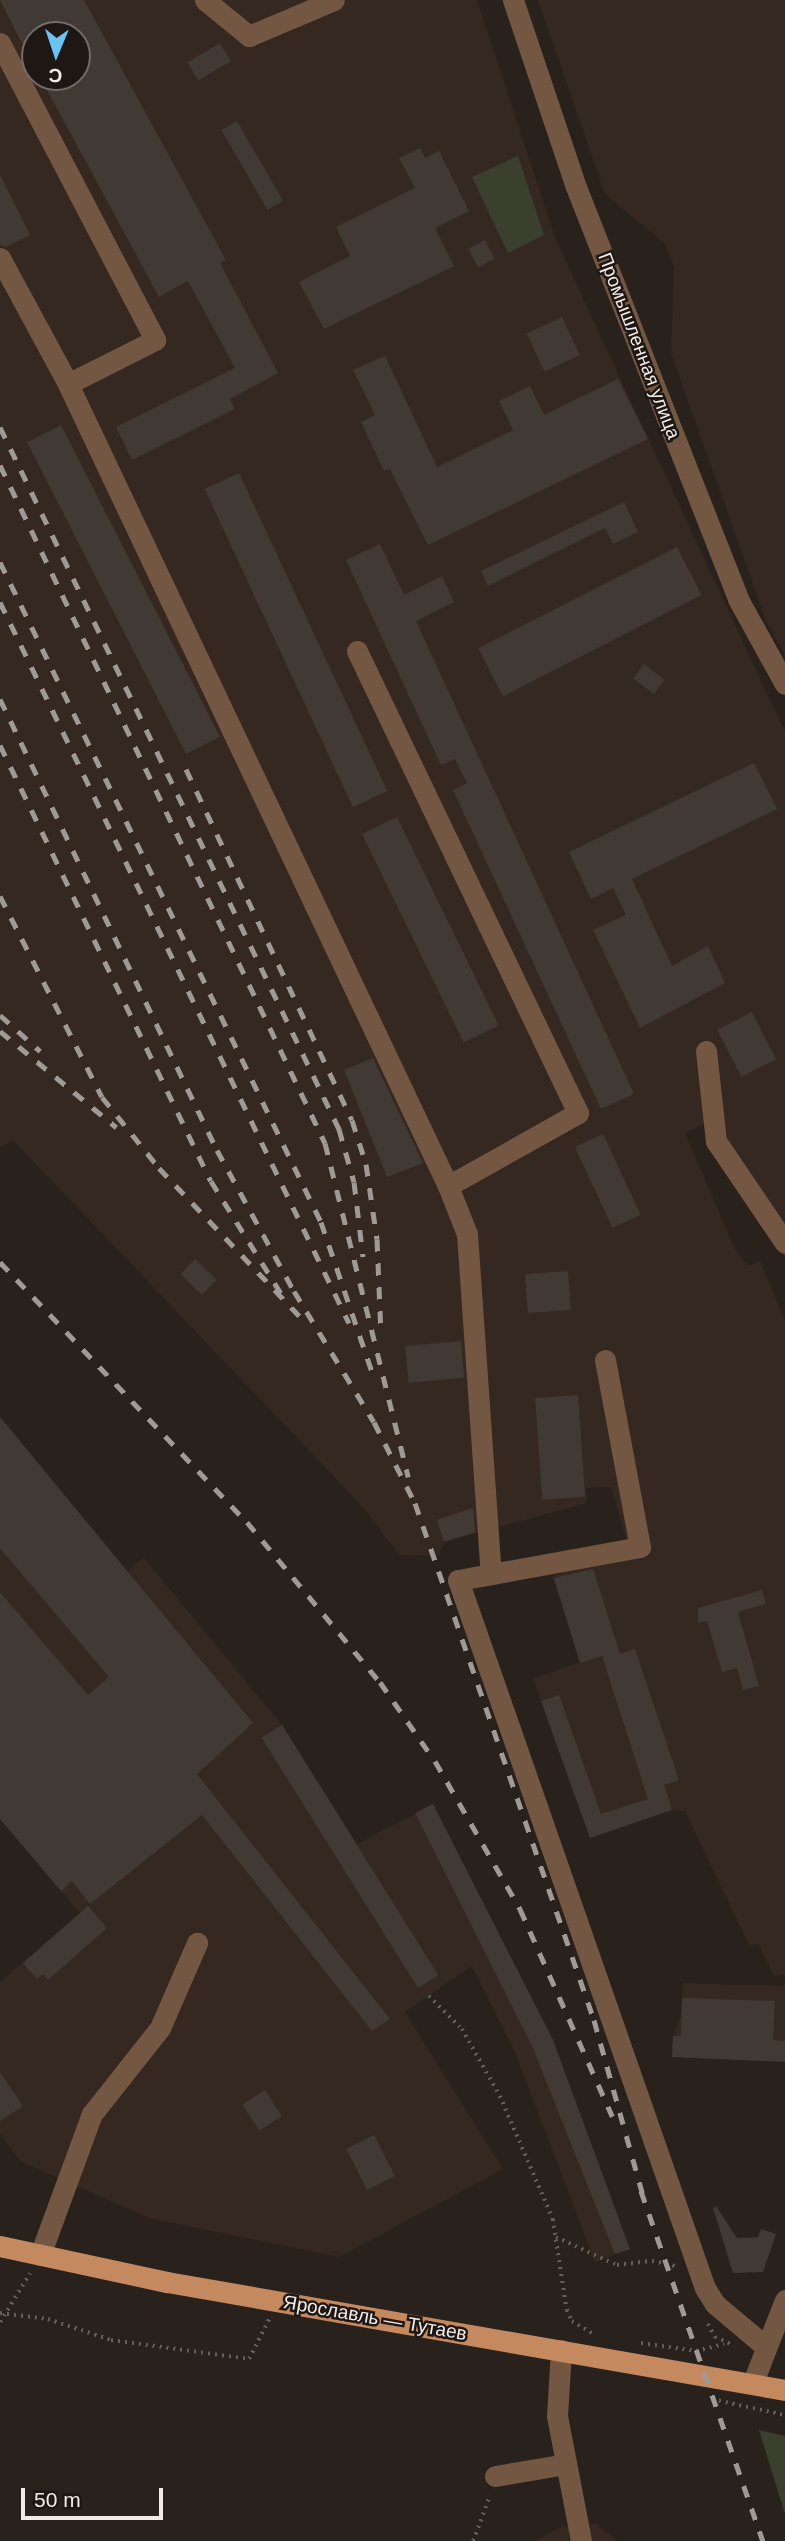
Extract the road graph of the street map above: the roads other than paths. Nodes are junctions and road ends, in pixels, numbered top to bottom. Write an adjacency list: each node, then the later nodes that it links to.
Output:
1 (205, 0): 2 (street)
2 (334, 0)
3 (513, 0): 8 (street, Промышленная улица)
4 (0, 43): 6 (street)
5 (0, 258): 6 (street)
6 (68, 384): 10 (street)
7 (358, 651): 10 (street)
8 (785, 684)
9 (706, 1051): 11 (street)
10 (448, 1186): 13 (street)
11 (785, 1242)
12 (605, 1360): 13 (street)
13 (492, 1574): 18 (street)
14 (197, 1943): 16 (street)
15 (0, 2246): 16 (main road, Ярославль — Тутаев)
16 (40, 2255): 19 (main road, Ярославль — Тутаев)
17 (785, 2300): 18 (street)
18 (766, 2349): 21 (street)
19 (561, 2350): 21 (main road, Ярославль — Тутаев); 23 (street)
20 (785, 2381): 21 (main road)
21 (752, 2382): 22 (main road)
22 (785, 2390)
23 (566, 2463): 24 (street); 25 (street)
24 (495, 2476)
25 (580, 2541)

